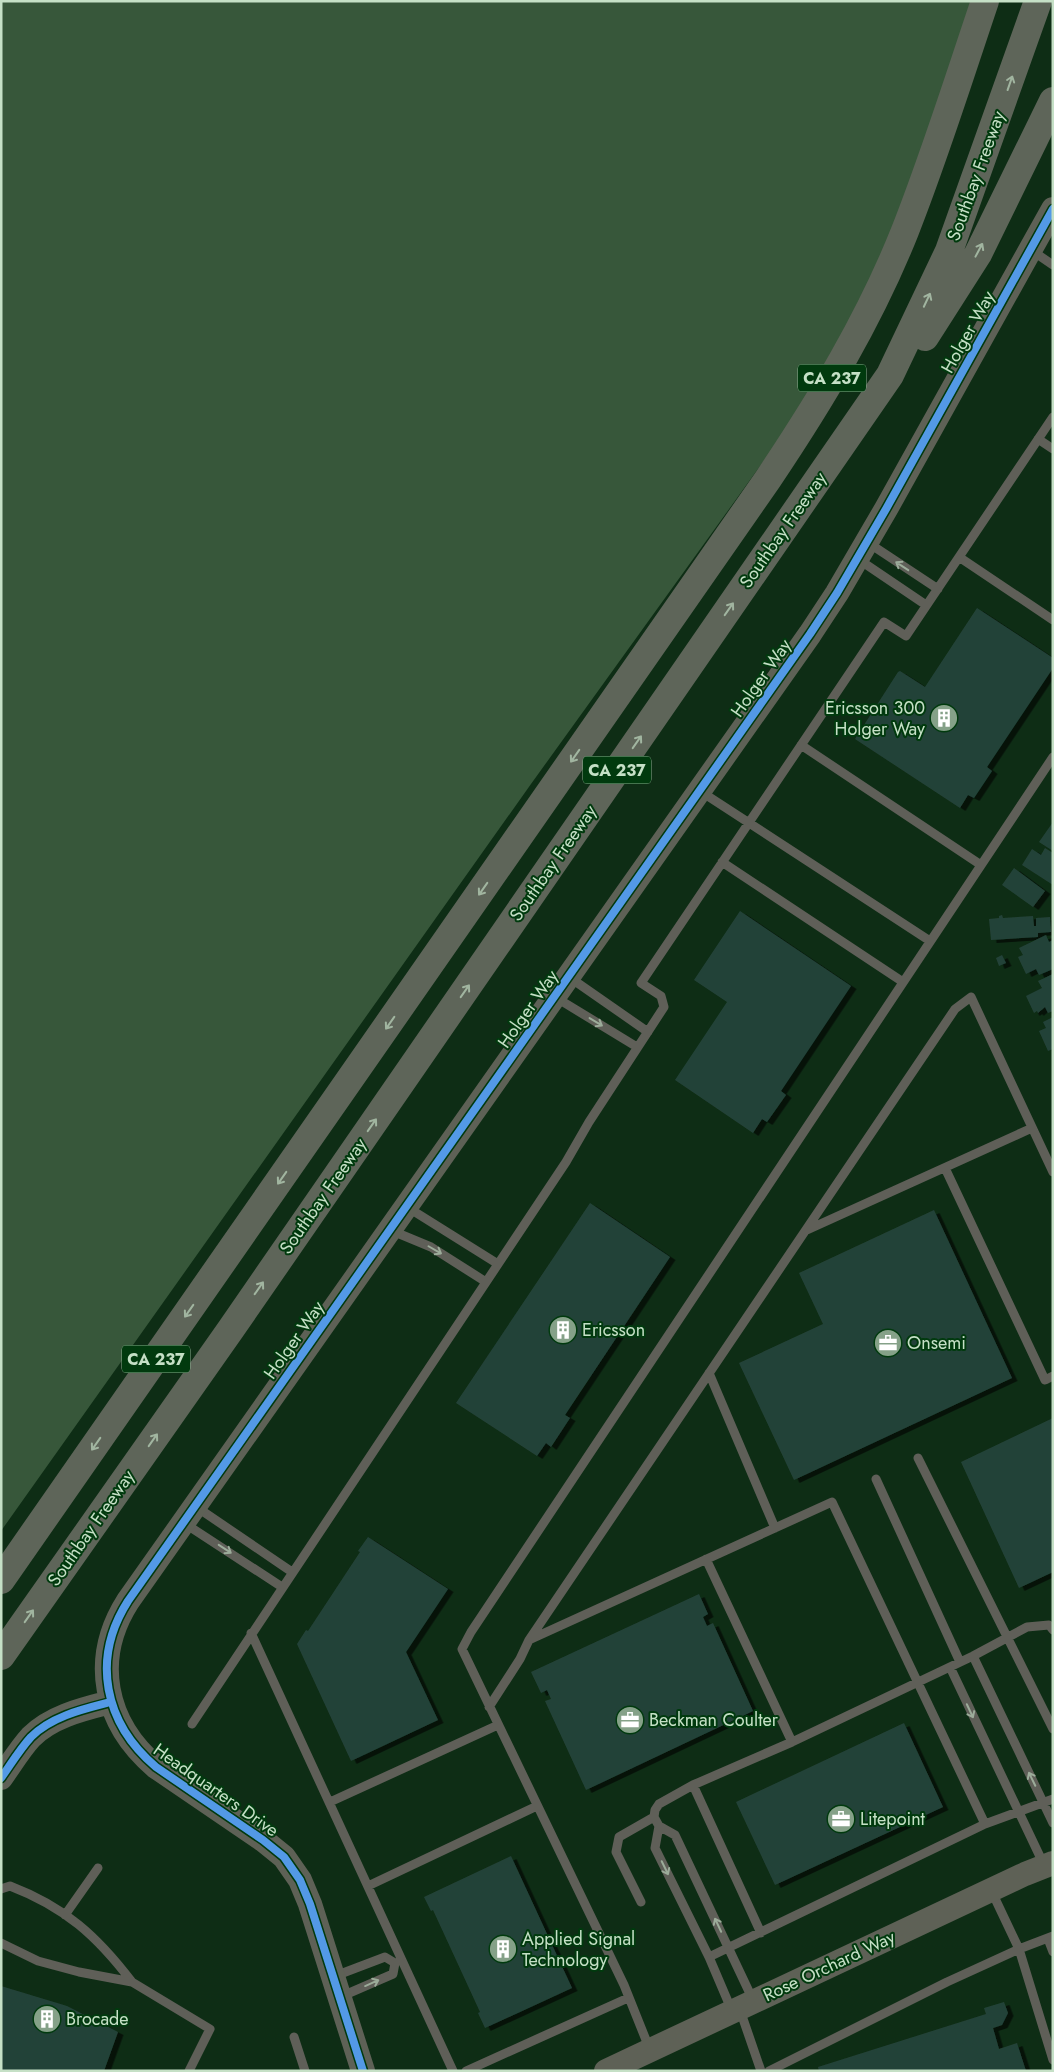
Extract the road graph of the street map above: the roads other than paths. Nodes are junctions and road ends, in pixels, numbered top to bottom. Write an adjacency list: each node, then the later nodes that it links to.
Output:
1 (985, 1): 17 (highway, CA 237)
2 (1000, 1): 17 (highway)
3 (1038, 1): 8 (highway, Southbay Freeway / CA 237, one-way to 3)
4 (1053, 101): 8 (highway, one-way to 4)
5 (1053, 210): 6 (street, Holger Way)
6 (1039, 240): 7 (lane); 12 (street, Holger Way)
7 (1053, 265)
8 (890, 375): 52 (highway, Southbay Freeway / CA 237, one-way to 8)
9 (1053, 417): 10 (lane)
10 (1038, 439): 11 (lane); 13 (lane)
11 (1053, 449)
12 (862, 551): 14 (lane, one-way to 12); 15 (lane); 20 (street, Holger Way)
13 (959, 557): 14 (lane); 16 (lane)
14 (938, 589): 15 (lane)
15 (926, 605): 18 (lane)
16 (1053, 620)
17 (603, 716): 46 (highway, CA 237, one-way to 46)
18 (801, 745): 21 (lane); 23 (lane)
19 (1053, 756): 23 (lane)
20 (700, 791): 21 (lane); 25 (street, Holger Way)
21 (748, 822): 22 (lane); 24 (lane)
22 (722, 862): 26 (lane); 28 (lane)
23 (981, 865): 24 (lane)
24 (930, 941): 26 (lane)
25 (568, 977): 27 (street, Holger Way); 28 (lane)
26 (903, 982): 58 (lane)
27 (555, 996): 29 (lane, one-way to 29); 33 (street, Holger Way)
28 (648, 1032): 29 (lane)
29 (637, 1047): 36 (lane)
30 (1032, 1128): 31 (lane); 32 (lane); 35 (lane)
31 (944, 1168): 35 (lane); 39 (lane)
32 (1053, 1172)
33 (406, 1206): 34 (street, Holger Way); 36 (lane)
34 (390, 1230): 37 (lane, one-way to 37); 42 (street, Holger Way)
35 (806, 1230): 38 (lane)
36 (498, 1264): 37 (lane)
37 (486, 1282): 45 (lane)
38 (709, 1373): 43 (lane); 51 (lane)
39 (1053, 1376)
40 (918, 1458): 50 (lane)
41 (876, 1479): 54 (lane)
42 (190, 1514): 45 (lane); 47 (lane, one-way to 47); 57 (street, Holger Way)
43 (775, 1528): 44 (lane); 56 (lane)
44 (706, 1559): 51 (lane); 62 (lane)
45 (292, 1572): 47 (lane)
46 (1, 1580)
47 (282, 1587): 49 (lane)
48 (1053, 1630): 50 (lane)
49 (251, 1633): 59 (lane); 66 (lane)
50 (1008, 1638): 53 (lane); 61 (lane)
51 (529, 1640): 58 (lane)
52 (1, 1656)
53 (973, 1656): 54 (lane); 67 (lane, one-way to 53)
54 (960, 1662): 55 (lane)
55 (950, 1666): 56 (lane); 69 (lane, one-way to 69)
56 (917, 1682): 62 (lane); 72 (lane)
57 (112, 1702): 63 (street); 90 (street, Headquarters Drive)
58 (489, 1707): 60 (lane)
59 (192, 1724)
60 (498, 1725): 66 (lane); 68 (lane)
61 (1053, 1729)
62 (792, 1742): 64 (lane)
63 (1, 1778)
64 (693, 1786): 70 (lane); 81 (lane)
65 (1053, 1799): 67 (lane)
66 (330, 1802): 76 (lane)
67 (1043, 1802): 69 (lane); 71 (lane)
68 (537, 1806): 76 (lane); 91 (lane)
69 (1018, 1812): 72 (lane); 74 (lane)
70 (654, 1817): 73 (lane); 79 (lane)
71 (1053, 1823)
72 (985, 1824): 81 (lane)
73 (659, 1826): 84 (lane, one-way to 73); 87 (lane, one-way to 87)
74 (1049, 1865): 78 (street, Rose Orchard Way)
75 (98, 1868): 80 (lane)
76 (368, 1886): 88 (lane)
77 (1, 1889): 80 (lane)
78 (991, 1890): 85 (lane); 92 (street, Rose Orchard Way)
79 (641, 1902)
80 (65, 1915): 89 (lane)
81 (761, 1933): 84 (lane)
82 (1051, 1938): 85 (lane); 86 (lane)
83 (1, 1943): 89 (lane)
84 (729, 1948): 87 (lane); 92 (lane)
85 (1019, 1949): 95 (lane); 103 (lane)
86 (1053, 1952)
87 (708, 1957): 92 (lane)
88 (398, 1961): 90 (lane); 90 (lane, one-way to 88); 99 (lane)
89 (132, 1982): 97 (lane)
90 (337, 1987): 96 (street, Headquarters Drive)
91 (628, 1998): 94 (lane); 100 (lane)
92 (742, 2007): 94 (street, Rose Orchard Way); 102 (lane)
93 (294, 2037): 98 (lane)
94 (650, 2050): 101 (street, Rose Orchard Way)
95 (1053, 2060)
96 (360, 2070)
97 (189, 2071)
98 (305, 2071)
99 (453, 2071)
100 (466, 2071)
101 (606, 2071)
102 (761, 2071)
103 (769, 2071)

